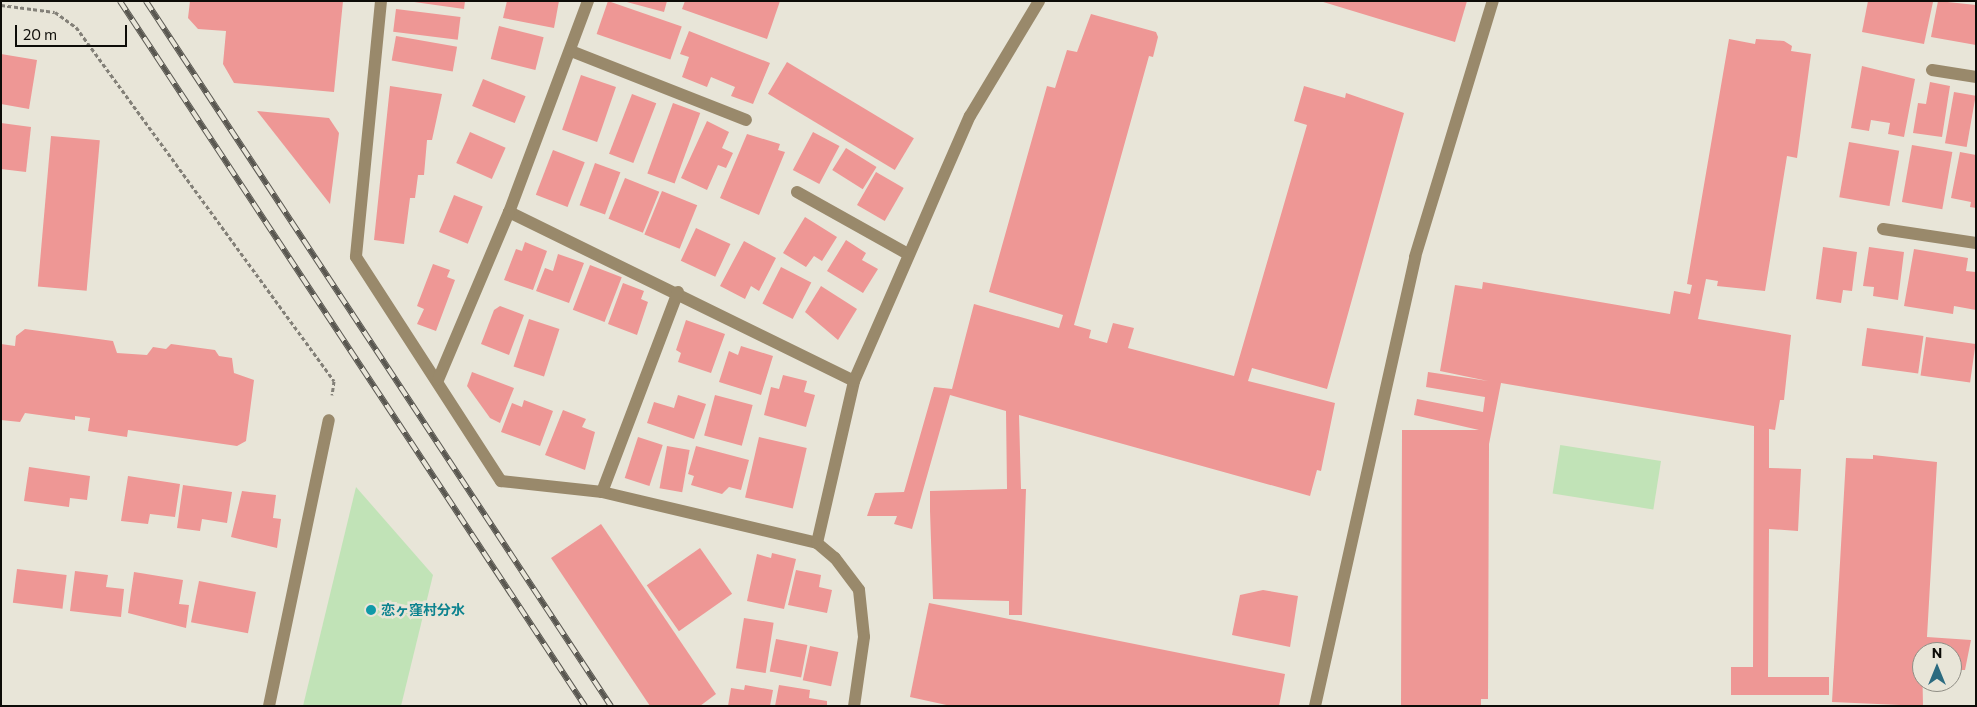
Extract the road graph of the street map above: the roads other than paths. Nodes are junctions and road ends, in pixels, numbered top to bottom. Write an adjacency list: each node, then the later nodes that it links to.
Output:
1 (381, 1): 15 (street)
2 (588, 1): 5 (street)
3 (1039, 1): 13 (street)
4 (1493, 1): 22 (street)
5 (571, 51): 8 (street); 10 (street)
6 (1932, 70): 7 (street)
7 (1976, 77)
8 (746, 120)
9 (797, 192): 13 (street)
10 (509, 212): 14 (street); 15 (street)
11 (1884, 229): 12 (street)
12 (1976, 244)
13 (908, 254): 16 (street)
14 (678, 292): 16 (street); 18 (street)
15 (438, 380): 18 (street)
16 (854, 381): 19 (street)
17 (329, 420): 20 (street)
18 (602, 492): 19 (street)
19 (817, 542): 21 (street)
20 (269, 706)
21 (854, 706)
22 (1315, 706)

